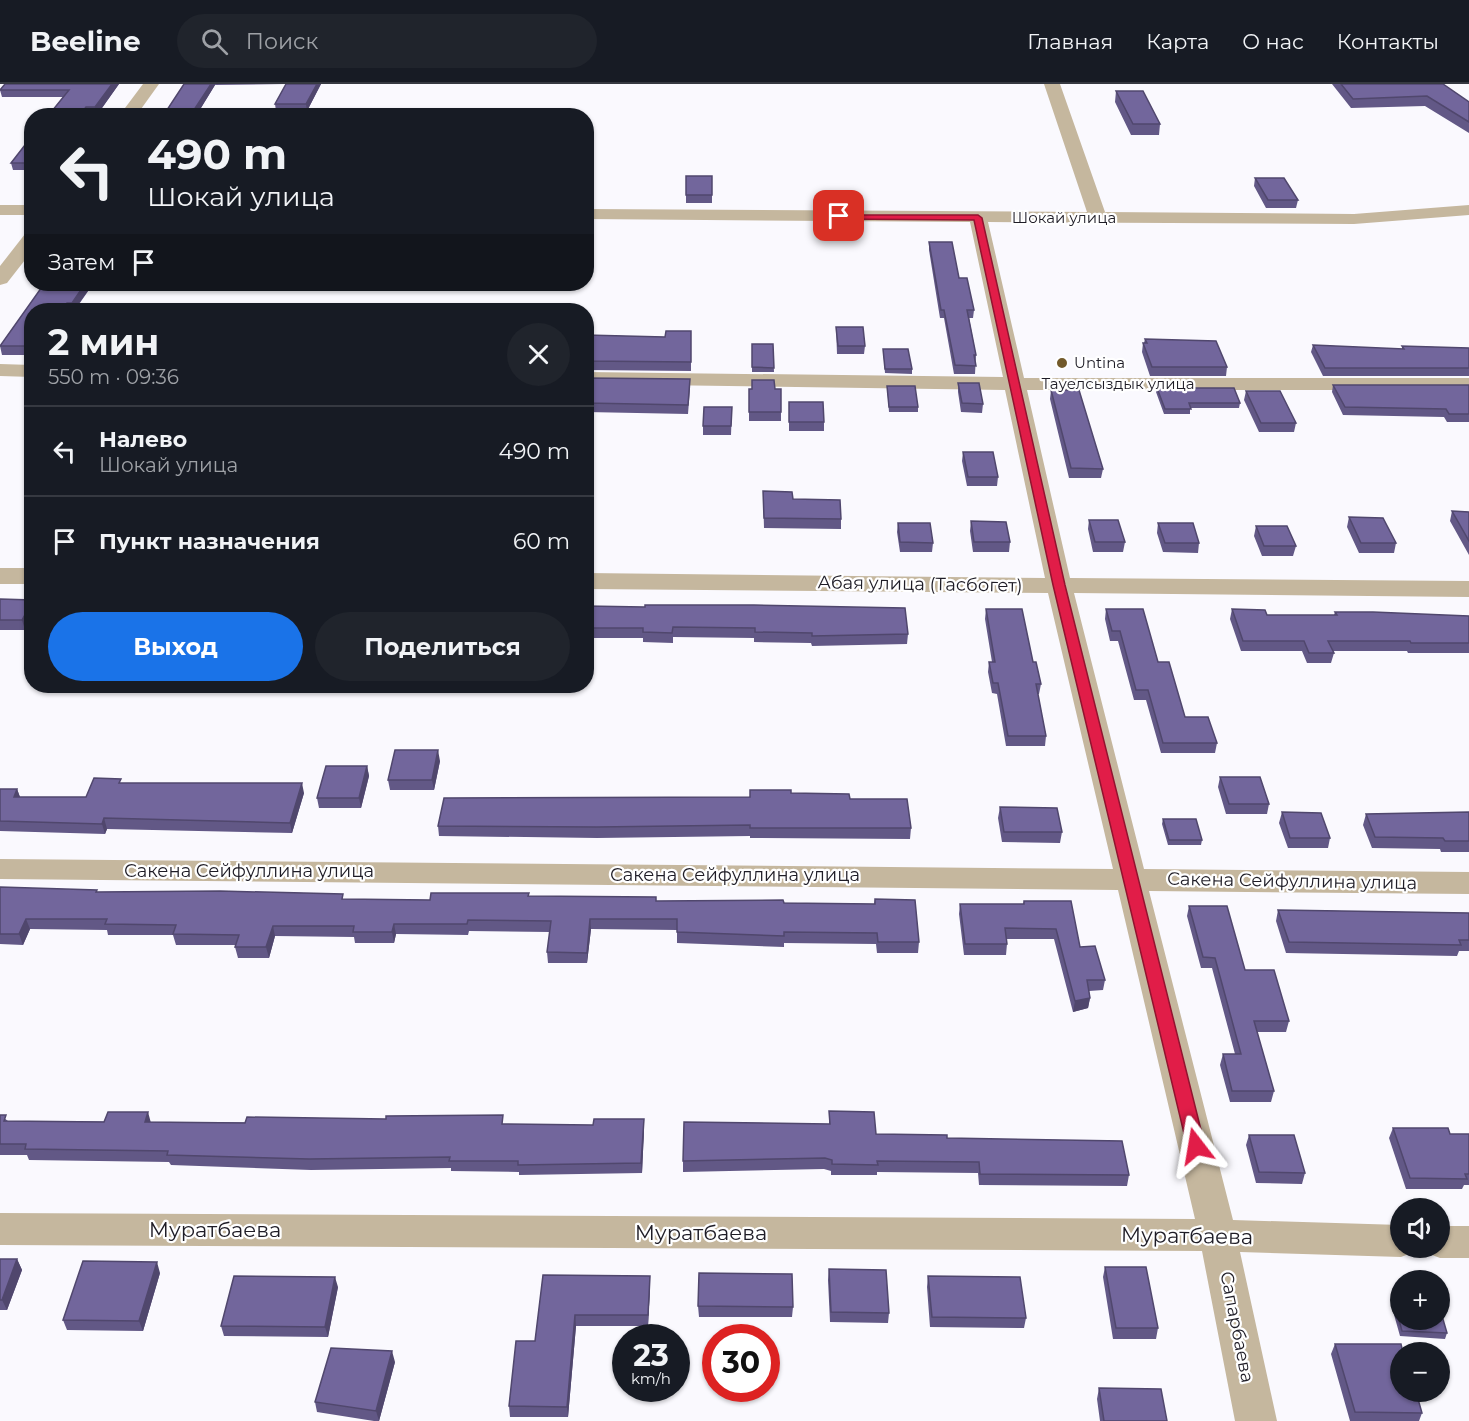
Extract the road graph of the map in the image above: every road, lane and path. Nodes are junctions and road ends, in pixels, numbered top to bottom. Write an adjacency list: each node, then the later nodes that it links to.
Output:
1 (151, 84): 3 (street)
2 (1052, 84): 9 (street)
3 (133, 108)
4 (0, 210): 5 (street)
5 (24, 210)
6 (1469, 210): 9 (street, Шокай улица)
7 (594, 214): 8 (street, Шокай улица)
8 (978, 218): 9 (street, Шокай улица); 15 (street, Сапарбаева)
9 (1098, 219)
10 (24, 248): 11 (street)
11 (0, 279)
12 (0, 370): 13 (street)
13 (24, 370)
14 (594, 378): 15 (street, Тауелсыздык улица)
15 (1014, 384): 16 (street, Тауелсыздык улица); 20 (street, Сапарбаева)
16 (1469, 384)
17 (0, 576): 18 (street)
18 (24, 576)
19 (594, 581): 20 (street, Абая улица (Тасбогет))
20 (1059, 585): 21 (street, Абая улица (Тасбогет)); 23 (street, Сапарбаева)
21 (1469, 589)
22 (0, 869): 23 (street, Сакена Сейфуллина улица)
23 (1131, 879): 24 (street, Сакена Сейфуллина улица); 26 (street, Сапарбаева)
24 (1469, 883)
25 (0, 1229): 26 (street, Муратбаева)
26 (1218, 1235): 27 (street, Муратбаева); 30 (street, Сапарбаева)
27 (1390, 1240)
28 (1450, 1242): 29 (street)
29 (1469, 1242)
30 (1256, 1421)

